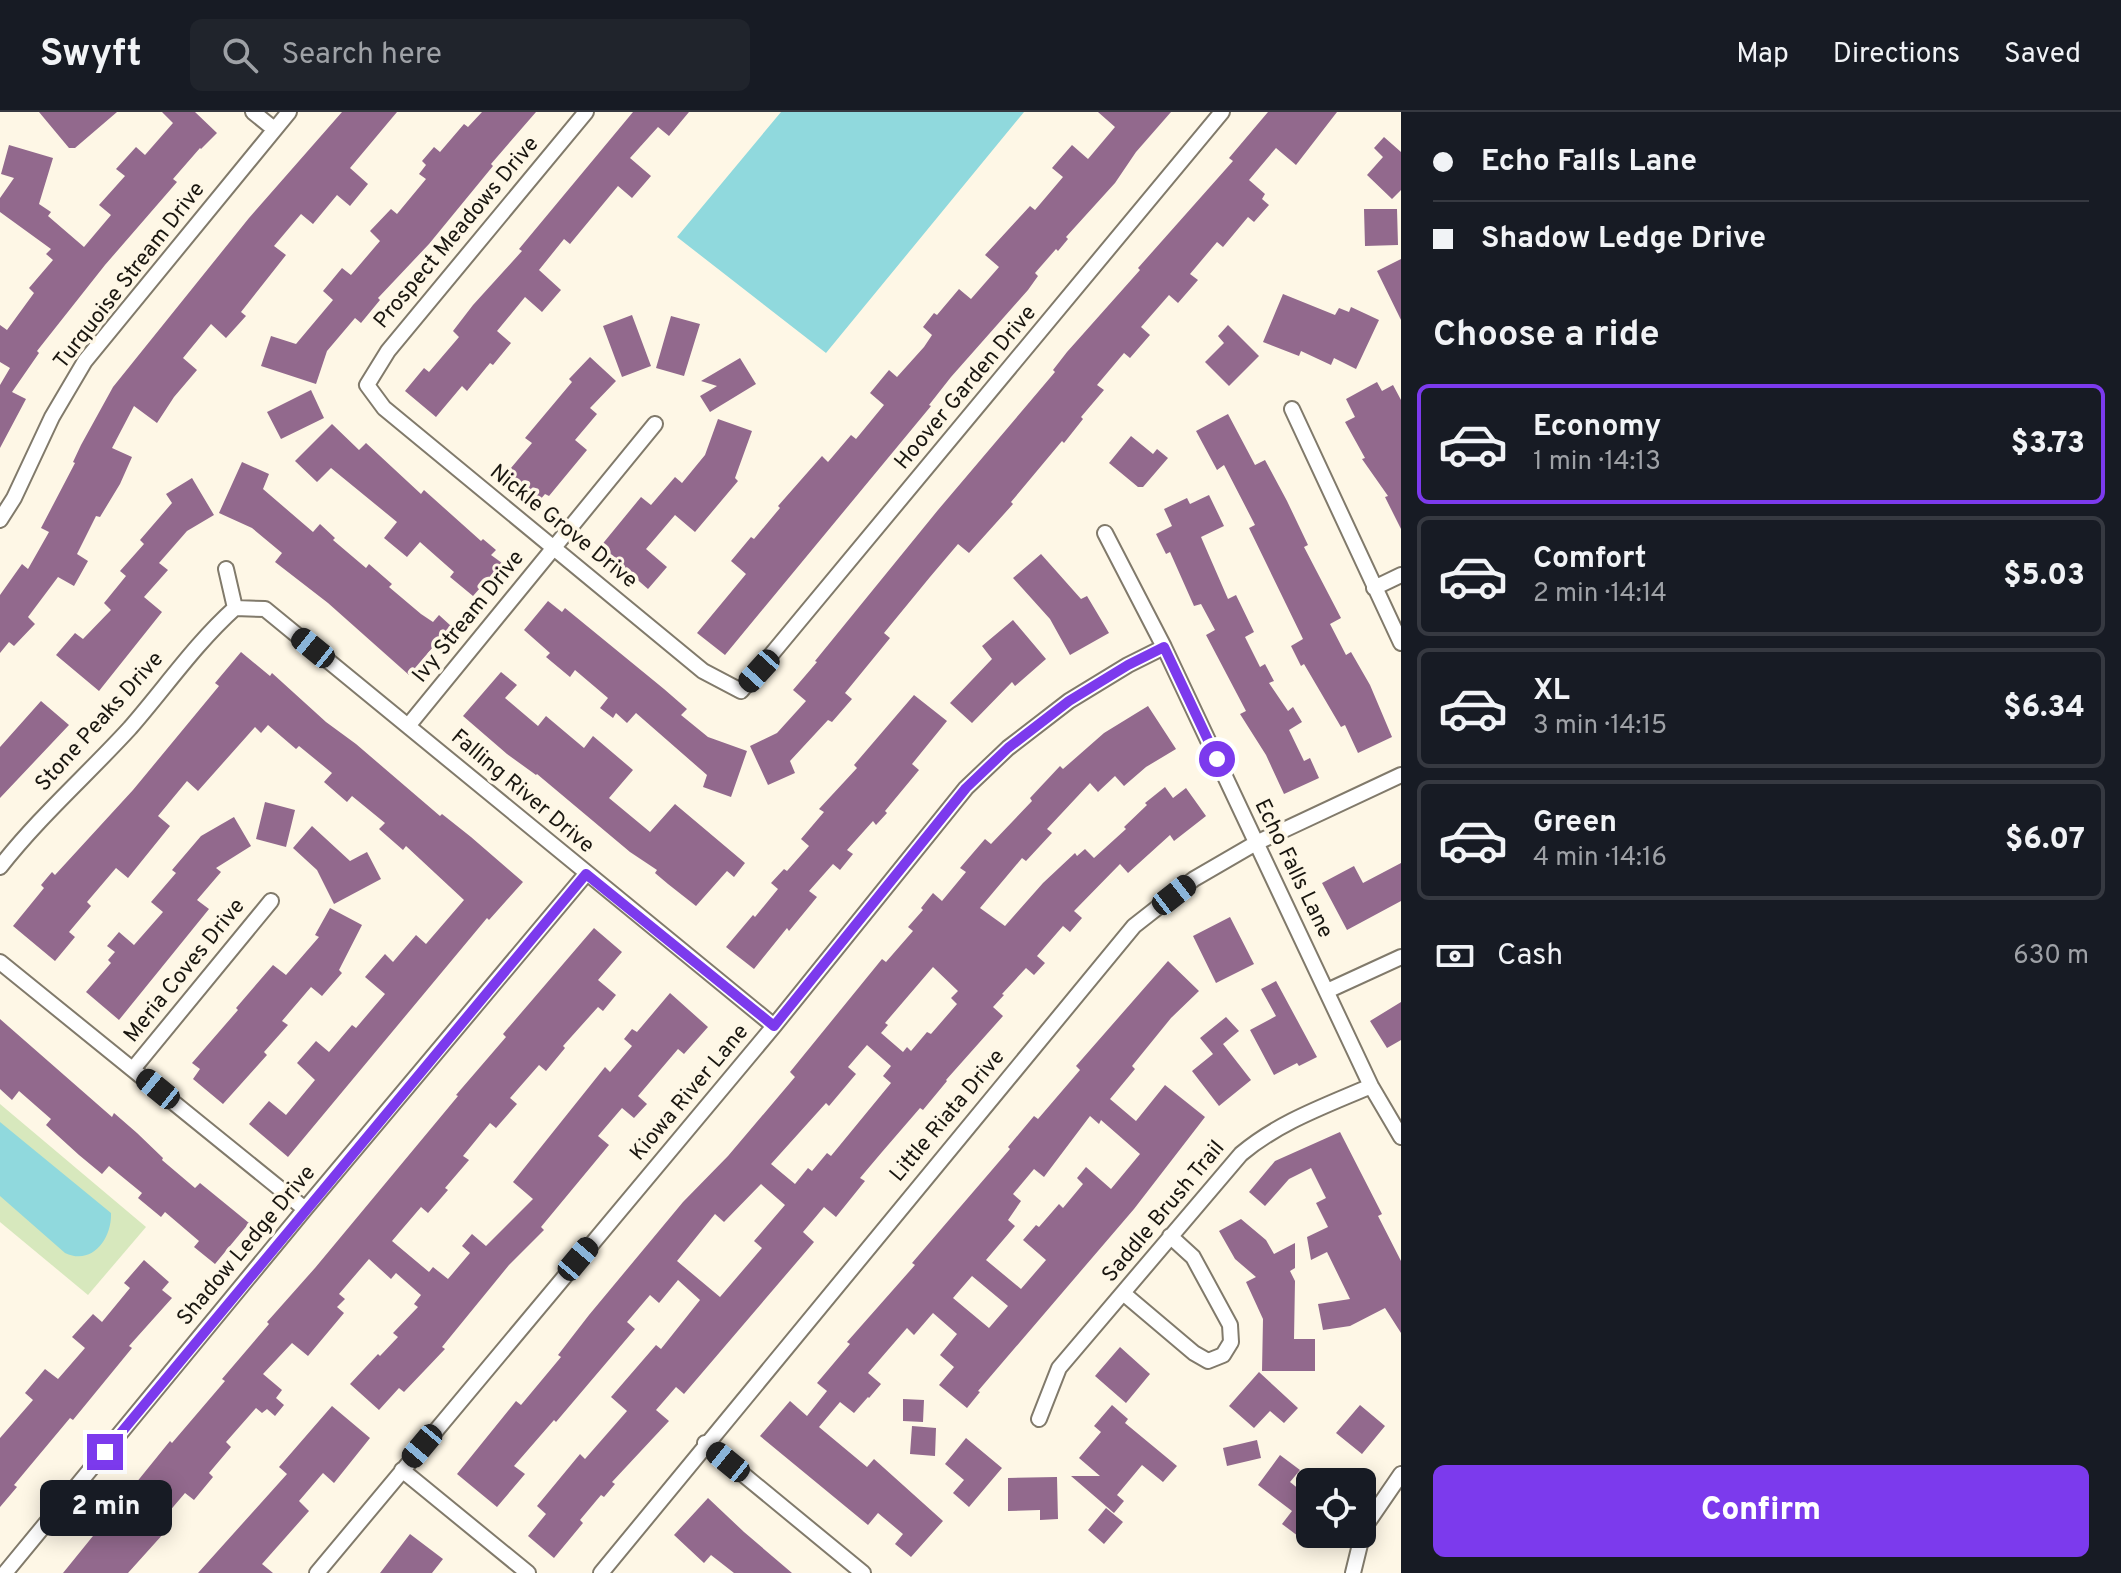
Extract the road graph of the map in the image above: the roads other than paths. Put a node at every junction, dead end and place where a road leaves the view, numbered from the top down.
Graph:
1 (253, 112) edge
2 (289, 112) edge
3 (586, 112) edge
4 (1222, 112) edge
5 (274, 129) junction
6 (367, 385) joint
7 (1292, 409) dead end
8 (655, 424) dead end
9 (7, 494) edge
10 (0, 520) edge
11 (1105, 533) dead end
12 (554, 548) junction
13 (226, 569) dead end
14 (1401, 575) edge
15 (1374, 588) junction
16 (235, 608) junction
17 (1401, 643) edge
18 (1164, 647) junction
19 (741, 691) joint
20 (408, 726) junction
21 (1401, 775) edge
22 (1256, 843) junction
23 (0, 867) edge
24 (586, 874) junction
25 (271, 901) dead end
26 (1401, 957) edge
27 (0, 962) edge
28 (1327, 991) junction
29 (774, 1026) junction
30 (133, 1069) junction
31 (1371, 1086) junction
32 (1401, 1137) edge
33 (305, 1209) junction
34 (1170, 1236) junction
35 (1123, 1293) junction
36 (1039, 1419) dead end
37 (705, 1443) junction
38 (402, 1470) junction
39 (1401, 1474) edge
40 (5, 1573) edge
41 (317, 1573) edge
42 (528, 1573) edge
43 (601, 1573) edge
44 (863, 1573) edge
45 (1353, 1573) edge

1 - 5 street
2 - 5 street, Turquoise Stream Drive
3 - 6 street, Prospect Meadows Drive
4 - 19 street, Hoover Garden Drive
5 - 9 street, Turquoise Stream Drive
6 - 12 street, Nickle Grove Drive
7 - 15 street
8 - 12 street, Ivy Stream Drive
9 - 10 street, Turquoise Stream Drive
11 - 18 street, Echo Falls Lane
12 - 19 street, Nickle Grove Drive
12 - 20 street, Ivy Stream Drive
13 - 16 street
14 - 15 street
15 - 17 street
16 - 20 street, Falling River Drive
16 - 23 street, Stone Peaks Drive
18 - 22 street, Echo Falls Lane
18 - 29 street, Kiowa River Lane
20 - 24 street, Falling River Drive
21 - 22 street, Little Riata Drive
22 - 28 street, Echo Falls Lane
22 - 37 street, Little Riata Drive
24 - 29 street, Falling River Drive
24 - 33 street, Shadow Ledge Drive
25 - 30 street, Meria Coves Drive
26 - 28 street
27 - 30 street
28 - 31 street, Echo Falls Lane
29 - 38 street, Kiowa River Lane
30 - 33 street
31 - 32 street, Echo Falls Lane
31 - 34 street, Saddle Brush Trail
33 - 40 street, Shadow Ledge Drive
34 - 35 street, Saddle Brush Trail
34 - 35 street
35 - 36 street, Saddle Brush Trail
37 - 43 street, Little Riata Drive
37 - 44 street
38 - 41 street, Kiowa River Lane
38 - 42 street
39 - 45 street

